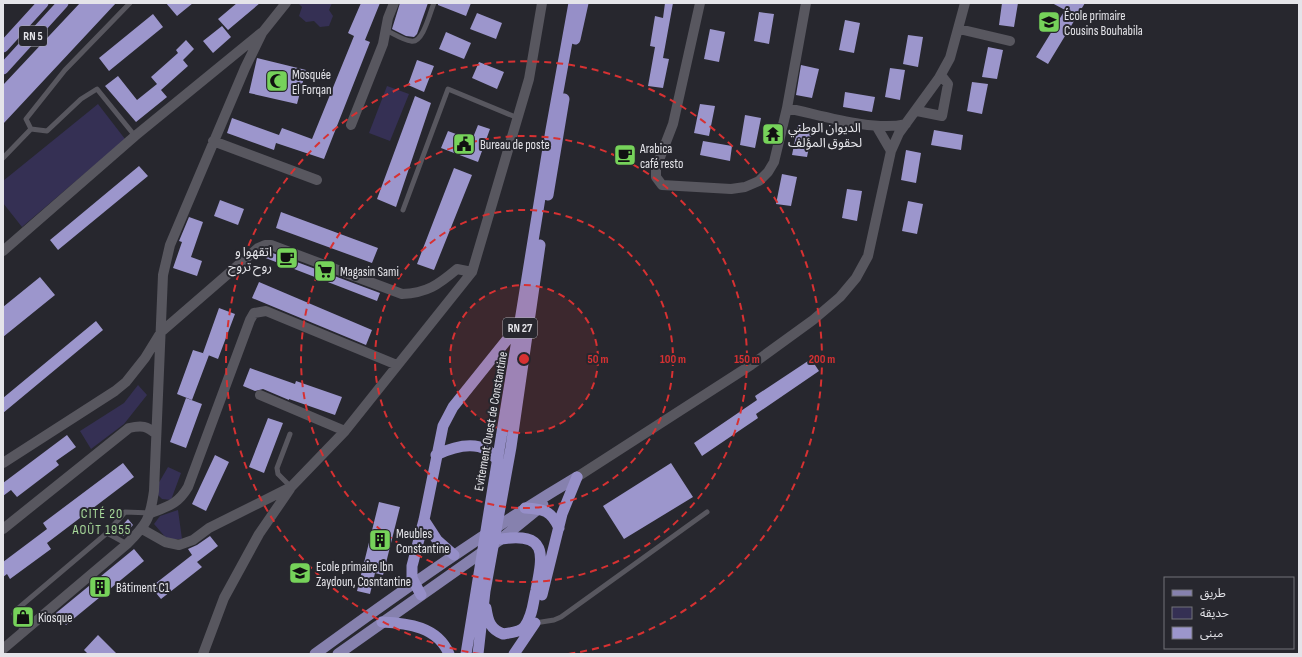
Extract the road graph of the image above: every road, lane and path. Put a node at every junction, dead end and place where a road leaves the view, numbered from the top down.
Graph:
1 (44, 3) edge
2 (63, 3) edge
3 (130, 3) edge
4 (286, 3) edge
5 (394, 3) edge
6 (434, 3) edge
7 (542, 3) edge
8 (574, 3) edge
9 (583, 3) edge
10 (700, 3) edge
11 (806, 3) edge
12 (965, 3) edge
13 (959, 29) junction
14 (385, 30) junction
15 (262, 33) junction
16 (1010, 41) dead end
17 (3, 47) edge
18 (3, 69) edge
19 (941, 75) junction
20 (787, 108) junction
21 (917, 111) junction
22 (518, 118) junction
23 (906, 124) junction
24 (351, 125) dead end
25 (877, 127) junction
26 (32, 129) junction
27 (135, 136) junction
28 (213, 141) junction
29 (891, 151) junction
30 (3, 158) edge
31 (317, 180) dead end
32 (403, 210) dead end
33 (3, 251) edge
34 (472, 272) junction
35 (521, 322) junction
36 (161, 332) junction
37 (397, 365) junction
38 (260, 396) dead end
39 (345, 430) junction
40 (156, 434) junction
41 (290, 434) dead end
42 (436, 455) junction
43 (498, 461) junction
44 (3, 463) edge
45 (577, 476) junction
46 (291, 487) junction
47 (524, 508) junction
48 (539, 509) junction
49 (707, 512) dead end
50 (151, 513) junction
51 (424, 520) junction
52 (559, 528) junction
53 (3, 529) edge
54 (142, 529) junction
55 (107, 533) junction
56 (501, 539) junction
57 (127, 544) junction
58 (457, 553) junction
59 (414, 582) junction
60 (485, 591) junction
61 (421, 594) junction
62 (382, 622) junction
63 (535, 623) junction
64 (23, 631) junction
65 (3, 649) edge
66 (203, 654) edge
67 (315, 654) edge
68 (338, 654) edge
69 (449, 654) edge
70 (466, 654) edge
71 (478, 654) edge
72 (514, 654) edge

1 - 17 highway, RN 5
2 - 18 highway, RN 5
3 - 26 lane
4 - 15 street
5 - 14 street
6 - 14 lane
7 - 22 street
8 - 35 highway, Evitement Ouest de Constantine / RN 27
9 - 60 highway, Evitement Ouest de Constantine / RN 27
10 - 20 street
11 - 20 street
12 - 13 street
13 - 16 street
13 - 19 street
14 - 24 street
15 - 27 street
15 - 28 street
19 - 21 street
19 - 21 street
20 - 25 street
21 - 23 street
22 - 32 lane
22 - 34 street
23 - 25 street
23 - 29 street
25 - 29 street
26 - 27 lane
26 - 30 lane
27 - 33 street
28 - 31 street
28 - 36 street
29 - 45 street
34 - 36 street
34 - 37 street
35 - 42 highway
35 - 43 highway, Evitement Ouest de Constantine / RN 27
36 - 40 street
36 - 44 street
37 - 39 street
37 - 50 street
38 - 39 street
39 - 46 street
40 - 50 street
40 - 53 street
41 - 46 lane
42 - 43 highway
42 - 51 highway
43 - 70 highway, Evitement Ouest de Constantine / RN 27
45 - 47 main road
45 - 48 main road
45 - 52 highway
46 - 54 street
46 - 66 street
47 - 48 highway
47 - 58 main road
48 - 52 highway
48 - 56 main road
49 - 63 lane
50 - 54 street
50 - 55 lane
51 - 58 highway
51 - 59 highway
52 - 63 highway
54 - 57 street
55 - 57 lane
55 - 64 lane
56 - 60 highway
56 - 61 main road
57 - 64 street
58 - 59 main road
59 - 61 highway
59 - 67 main road
60 - 71 highway, Evitement Ouest de Constantine / RN 27
61 - 62 main road
62 - 68 main road
62 - 69 highway
63 - 72 highway
64 - 65 street

